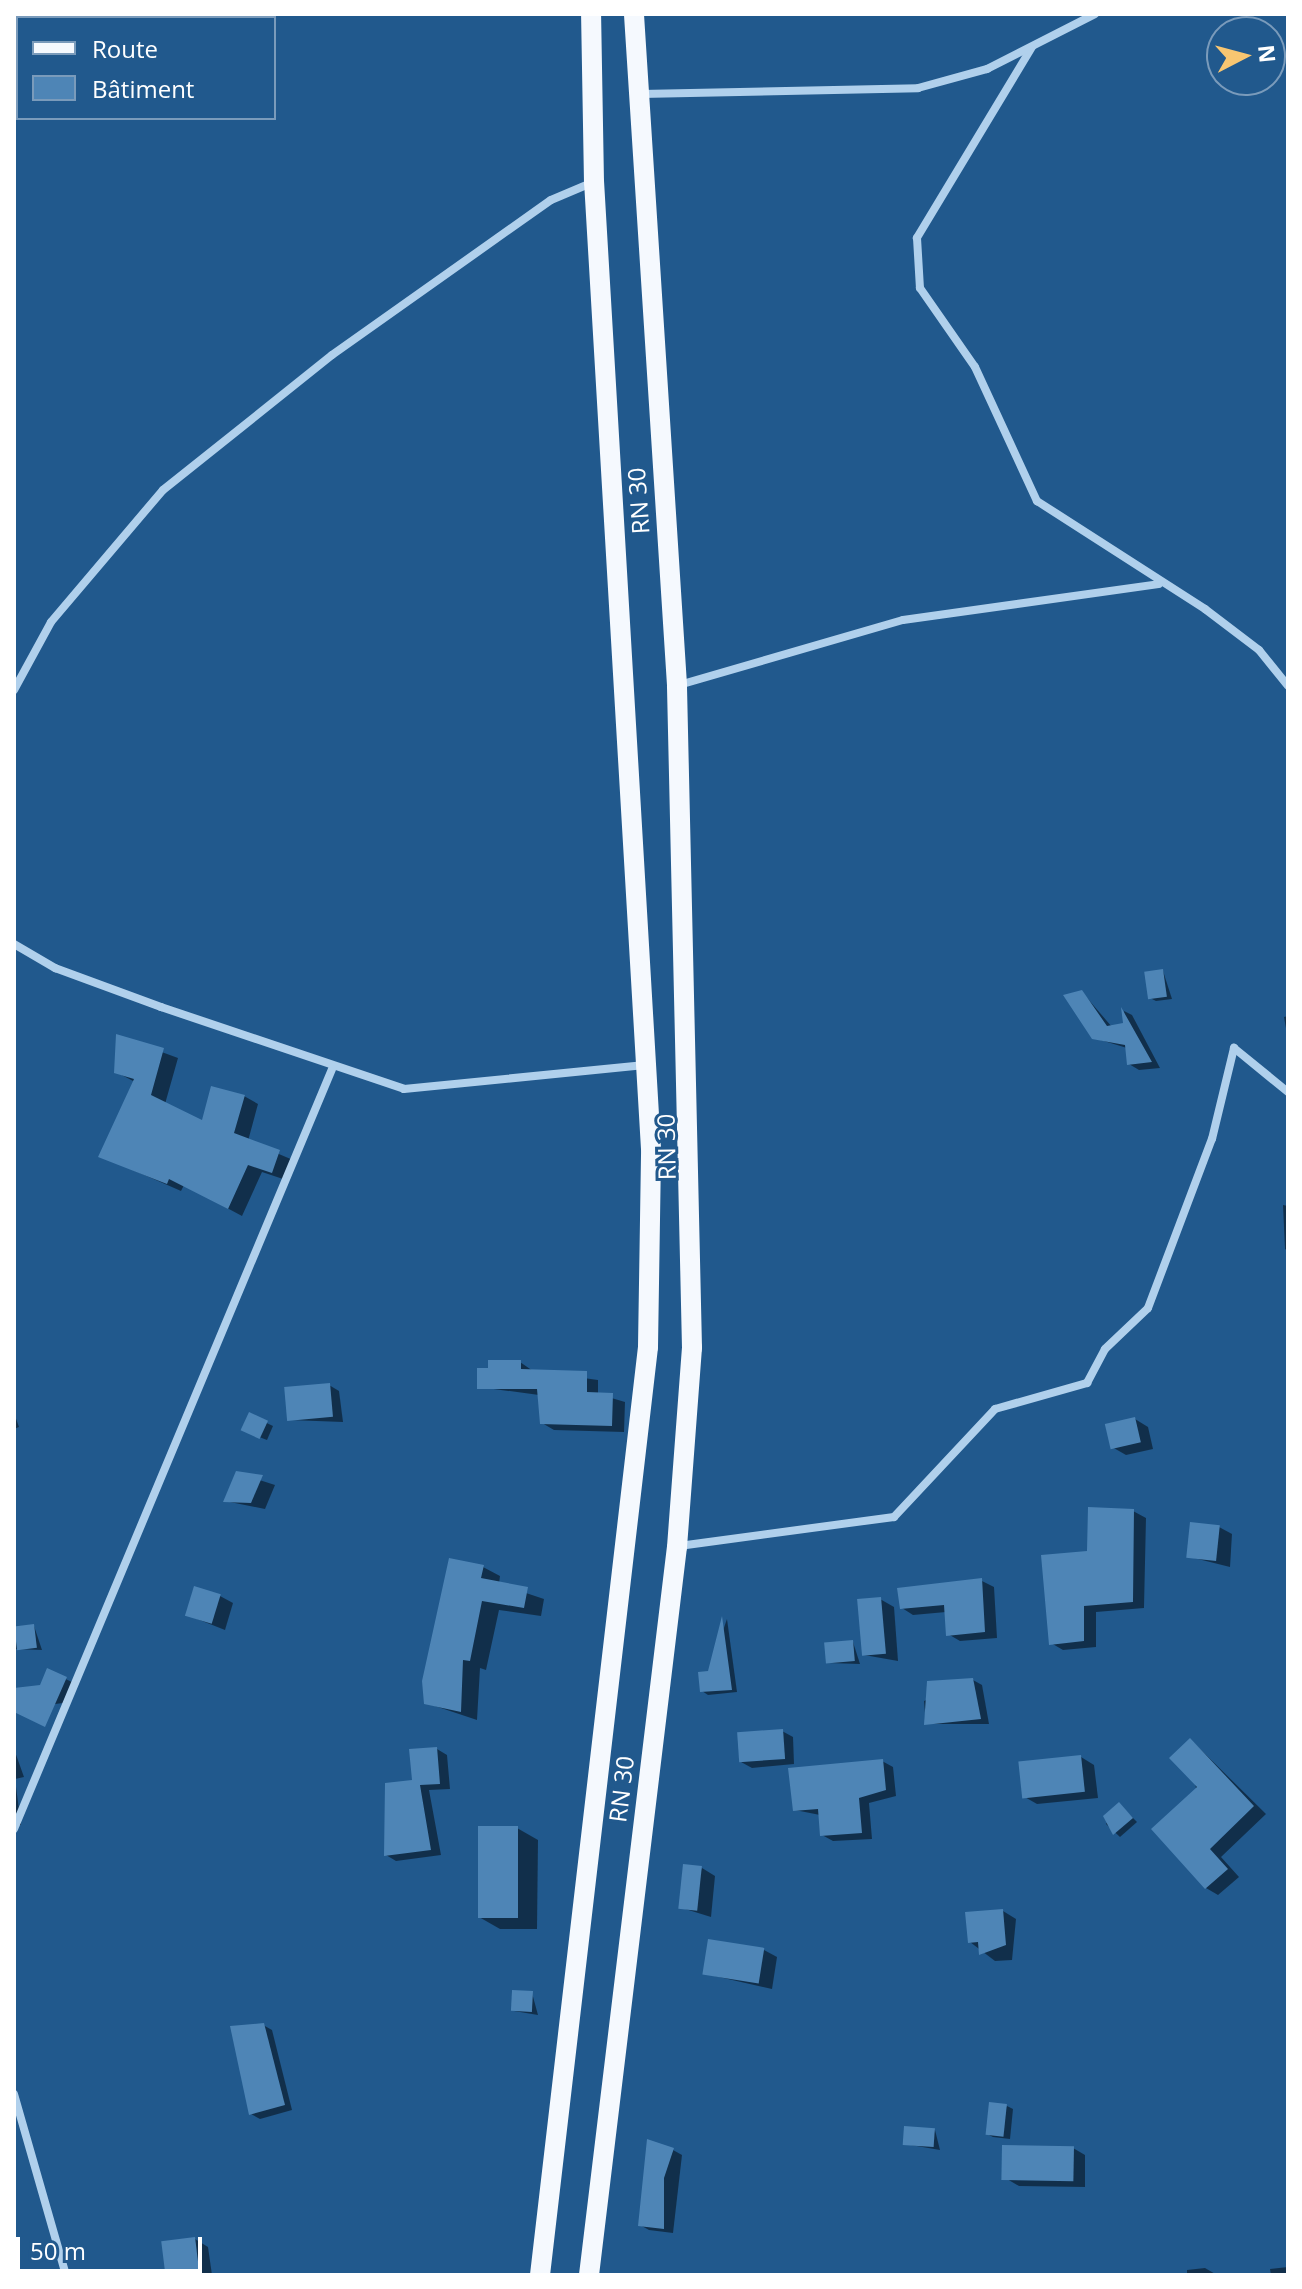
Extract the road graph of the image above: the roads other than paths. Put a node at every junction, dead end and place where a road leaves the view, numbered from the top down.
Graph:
1 (591, 14) edge
2 (634, 14) edge
3 (1095, 14) edge
4 (1032, 47) junction
5 (636, 94) junction
6 (594, 182) junction
7 (1158, 584) junction
8 (677, 685) junction
9 (1288, 686) edge
10 (14, 690) edge
11 (14, 944) edge
12 (647, 1065) junction
13 (332, 1069) junction
14 (1288, 1092) edge
15 (677, 1547) junction
16 (14, 1829) edge
17 (14, 2094) edge
18 (66, 2275) edge
19 (540, 2275) edge
20 (589, 2275) edge

1 - 6 main road, RN 30
2 - 5 main road, RN 30 / RN 30
3 - 4 street
4 - 5 street
4 - 7 street
5 - 8 main road, RN 30 / RN 30
6 - 10 street
6 - 12 main road, RN 30
7 - 8 street
7 - 9 street
8 - 15 main road, RN 30 / RN 30
11 - 13 street
12 - 13 street
12 - 19 main road, RN 30
13 - 16 street
14 - 15 street
15 - 20 main road, RN 30 / RN 30
17 - 18 street

